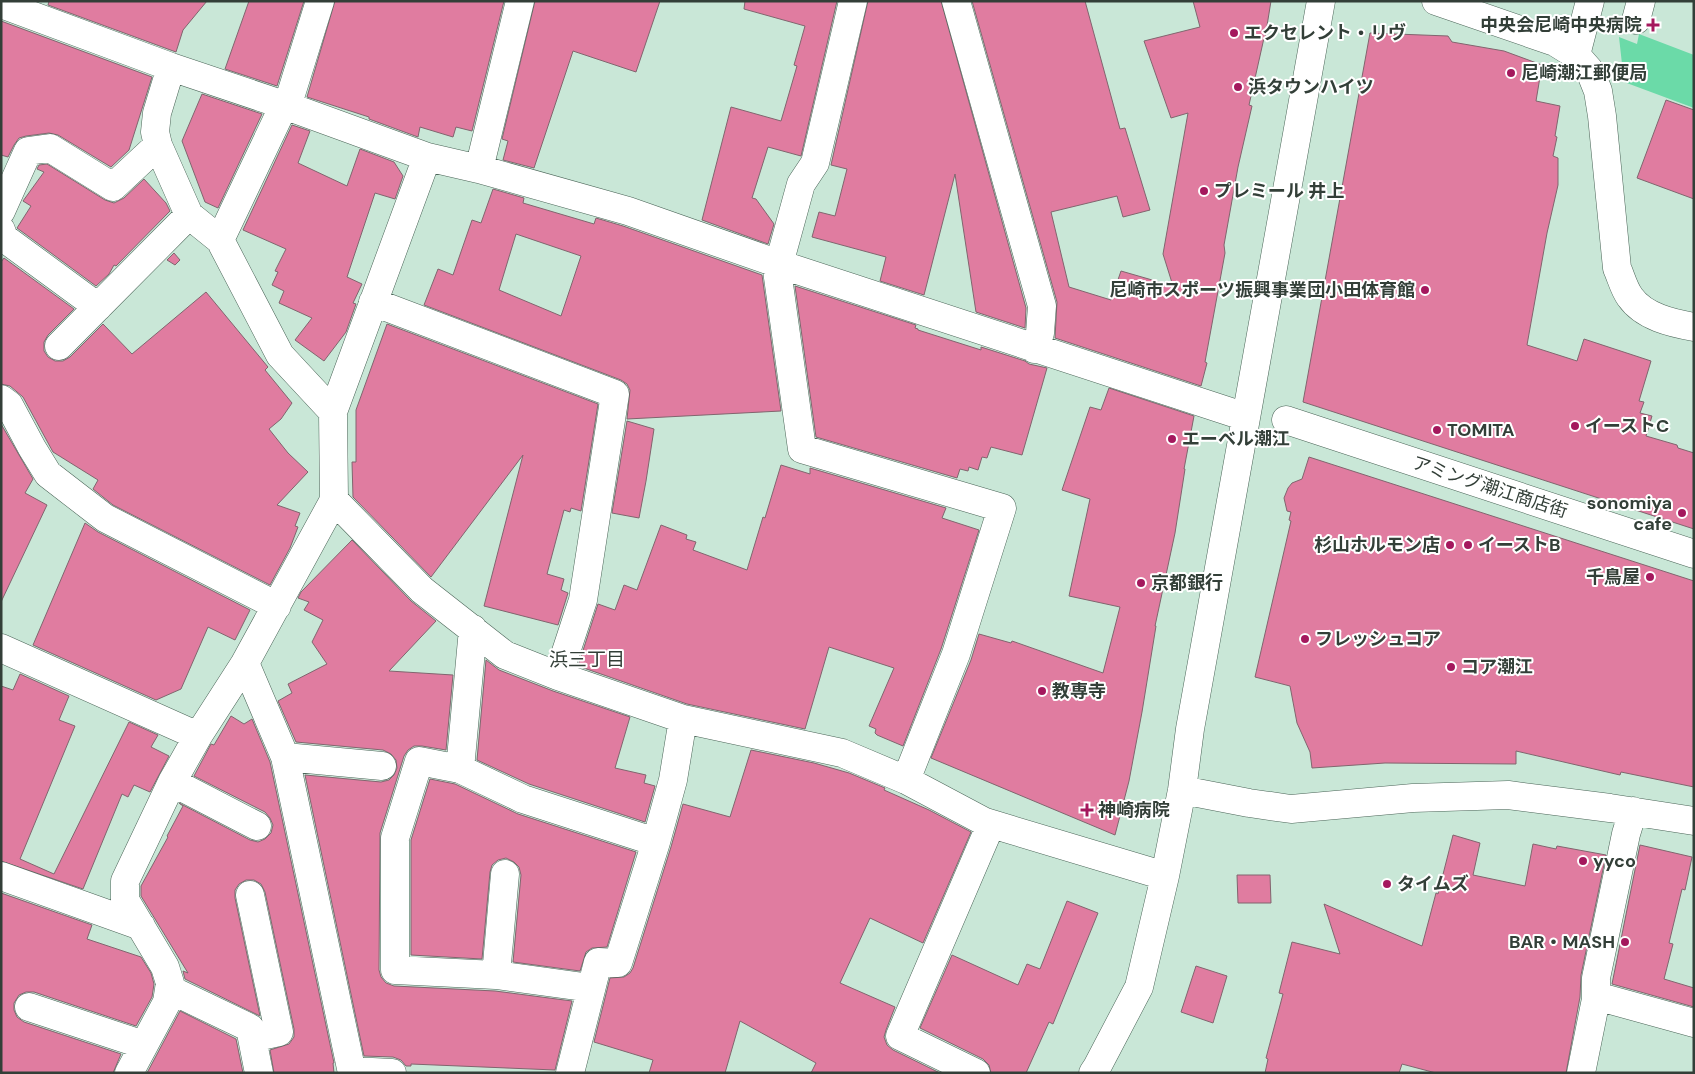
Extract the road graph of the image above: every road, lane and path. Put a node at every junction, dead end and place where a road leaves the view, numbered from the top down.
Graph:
1 (320, 1) edge
2 (520, 1) edge
3 (853, 1) edge
4 (956, 1) edge
5 (1321, 1) edge
6 (1436, 1) edge
7 (1590, 1) edge
8 (1, 4) edge
9 (1576, 55) junction
10 (171, 67) junction
11 (285, 106) junction
12 (158, 145) junction
13 (427, 157) junction
14 (479, 169) junction
15 (1, 211) edge
16 (189, 214) junction
17 (1, 230) edge
18 (220, 240) junction
19 (777, 263) junction
20 (373, 302) junction
21 (98, 307) junction
22 (1694, 327) edge
23 (59, 346) dead end
24 (1034, 348) junction
25 (1, 400) edge
26 (333, 412) junction
27 (1246, 417) junction
28 (1286, 420) dead end
29 (334, 500) junction
30 (1694, 554) edge
31 (277, 606) junction
32 (473, 629) junction
33 (1, 648) edge
34 (245, 664) junction
35 (558, 676) junction
36 (683, 720) junction
37 (198, 736) junction
38 (285, 758) junction
39 (382, 766) dead end
40 (460, 769) junction
41 (906, 780) junction
42 (172, 782) junction
43 (1182, 790) junction
44 (1633, 812) junction
45 (1694, 821) edge
46 (991, 824) junction
47 (256, 826) dead end
48 (656, 842) junction
49 (505, 874) dead end
50 (1, 876) edge
51 (1165, 876) junction
52 (250, 895) dead end
53 (141, 926) junction
54 (496, 975) junction
55 (591, 988) junction
56 (169, 989) junction
57 (1596, 996) junction
58 (29, 1007) dead end
59 (1694, 1023) edge
60 (252, 1038) junction
61 (144, 1045) junction
62 (1103, 1071) edge
63 (352, 1072) edge
64 (130, 1073) edge
65 (259, 1073) edge
66 (392, 1073) edge
67 (570, 1073) edge
68 (976, 1073) edge
69 (1581, 1073) edge

1 - 11 street
2 - 14 street
3 - 19 street
4 - 24 street
5 - 27 street
6 - 9 street
7 - 9 street
8 - 10 street
9 - 22 street
10 - 11 street
10 - 12 street
11 - 13 street
11 - 18 street
12 - 15 street
12 - 16 street
13 - 14 street
13 - 20 street
14 - 19 street
16 - 18 street
16 - 21 street
17 - 21 street
18 - 26 street
19 - 24 street
19 - 41 street
20 - 26 street
20 - 35 street
21 - 23 street
24 - 27 street
25 - 31 street
26 - 29 street
27 - 43 street
28 - 30 street, アミング潮江商店街
29 - 31 street
29 - 32 street
31 - 34 street
32 - 35 street
32 - 40 street
33 - 37 street
34 - 37 street
34 - 38 street
35 - 36 street
36 - 41 street
36 - 48 street
37 - 42 street
38 - 39 street
38 - 63 street
40 - 48 street
40 - 54 street
41 - 46 street
42 - 47 street
42 - 53 street
43 - 44 street
43 - 51 street
44 - 45 street
44 - 57 street
46 - 51 street
46 - 68 street
48 - 55 street
49 - 54 street
50 - 53 street
51 - 62 street
52 - 60 street
53 - 56 street
54 - 55 street
55 - 67 street
56 - 60 street
56 - 61 street
57 - 59 street
57 - 69 street
58 - 61 street
60 - 65 street
61 - 64 street
63 - 66 street

